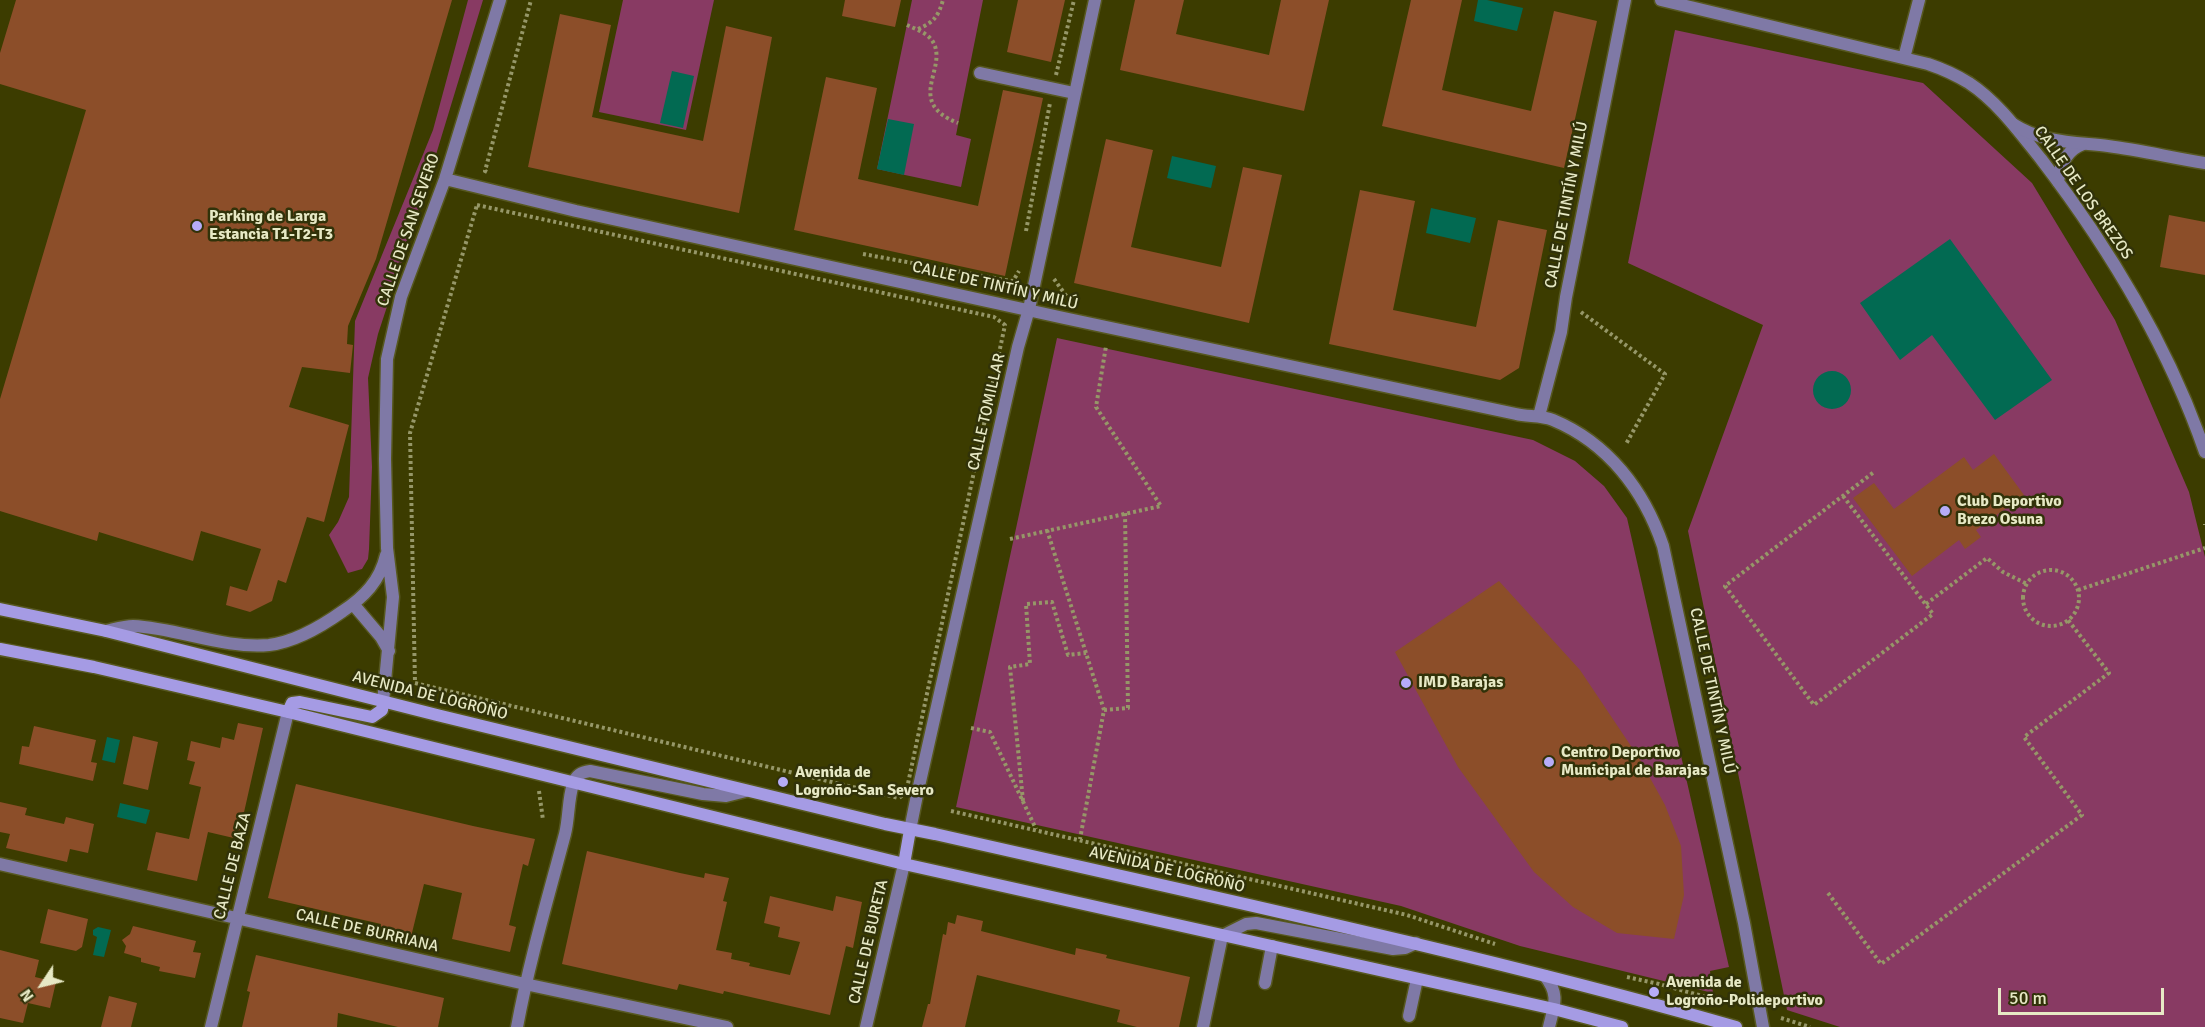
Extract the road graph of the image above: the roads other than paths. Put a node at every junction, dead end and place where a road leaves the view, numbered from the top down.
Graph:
1 (500, 0) edge
2 (1095, 0) edge
3 (1625, 0) edge
4 (1661, 0) edge
5 (1919, 0) edge
6 (1904, 58) junction
7 (980, 72) dead end
8 (1074, 93) junction
9 (2013, 124) junction
10 (2083, 144) junction
11 (2205, 163) edge
12 (445, 179) junction
13 (2058, 182) junction
14 (1029, 309) junction
15 (1539, 416) junction
16 (2205, 452) edge
17 (387, 548) junction
18 (353, 604) junction
19 (0, 609) edge
20 (106, 631) junction
21 (0, 649) edge
22 (389, 651) junction
23 (383, 702) junction
24 (288, 712) junction
25 (573, 784) junction
26 (746, 790) junction
27 (910, 830) junction
28 (0, 864) edge
29 (904, 864) junction
30 (237, 918) junction
31 (1222, 936) junction
32 (1416, 943) junction
33 (1272, 946) junction
34 (1545, 976) junction
35 (1417, 979) junction
36 (1265, 983) dead end
37 (525, 984) junction
38 (1554, 1009) junction
39 (1409, 1016) dead end
40 (211, 1027) edge
41 (517, 1027) edge
42 (727, 1027) edge
43 (866, 1027) edge
44 (1203, 1027) edge
45 (1549, 1027) edge
46 (1622, 1027) edge
47 (1736, 1027) edge
48 (1763, 1027) edge

1 - 12 street, CALLE DE SAN SEVERO
2 - 8 street, CALLE TOMILLAR
3 - 15 street, CALLE DE TINTÍN Y MILÚ
4 - 6 street, CALLE DE LOS BREZOS
5 - 6 street
6 - 9 street, CALLE DE LOS BREZOS
7 - 8 street
8 - 14 street, CALLE TOMILLAR
9 - 10 street
9 - 13 street, CALLE DE LOS BREZOS
10 - 11 street
10 - 13 street
12 - 14 street, CALLE DE TINTÍN Y MILÚ
12 - 17 street, CALLE DE SAN SEVERO
13 - 16 street, CALLE DE LOS BREZOS
14 - 15 street, CALLE DE TINTÍN Y MILÚ
14 - 27 street, CALLE TOMILLAR
15 - 48 street, CALLE DE TINTÍN Y MILÚ
17 - 18 street, CALLE DE SAN SEVERO
17 - 22 street, CALLE DE SAN SEVERO
18 - 20 street, AVENIDA DE LOGROÑO
18 - 22 street, AVENIDA DE LOGROÑO
19 - 20 main road, AVENIDA DE LOGROÑO
20 - 23 main road, AVENIDA DE LOGROÑO
21 - 24 main road
22 - 23 street, CALLE DE SAN SEVERO
23 - 24 main road
23 - 26 main road, AVENIDA DE LOGROÑO
24 - 25 main road
24 - 30 street, CALLE DE BAZA
25 - 26 street, AVENIDA DE LOGROÑO
25 - 29 main road
25 - 37 street
26 - 27 main road, AVENIDA DE LOGROÑO
27 - 29 main road
27 - 32 main road, AVENIDA DE LOGROÑO
28 - 30 street, CALLE DE BURRIANA
29 - 31 main road
29 - 43 street, CALLE DE BURETA
30 - 37 street, CALLE DE BURRIANA
30 - 40 street, CALLE DE BAZA
31 - 32 street, AVENIDA DE LOGROÑO
31 - 33 main road
31 - 44 street
32 - 34 main road, AVENIDA DE LOGROÑO
33 - 35 main road
33 - 36 street
34 - 38 street
34 - 47 main road, AVENIDA DE LOGROÑO
35 - 38 main road
35 - 39 street
37 - 41 street
37 - 42 street, CALLE DE BURRIANA
38 - 45 street
38 - 46 main road

